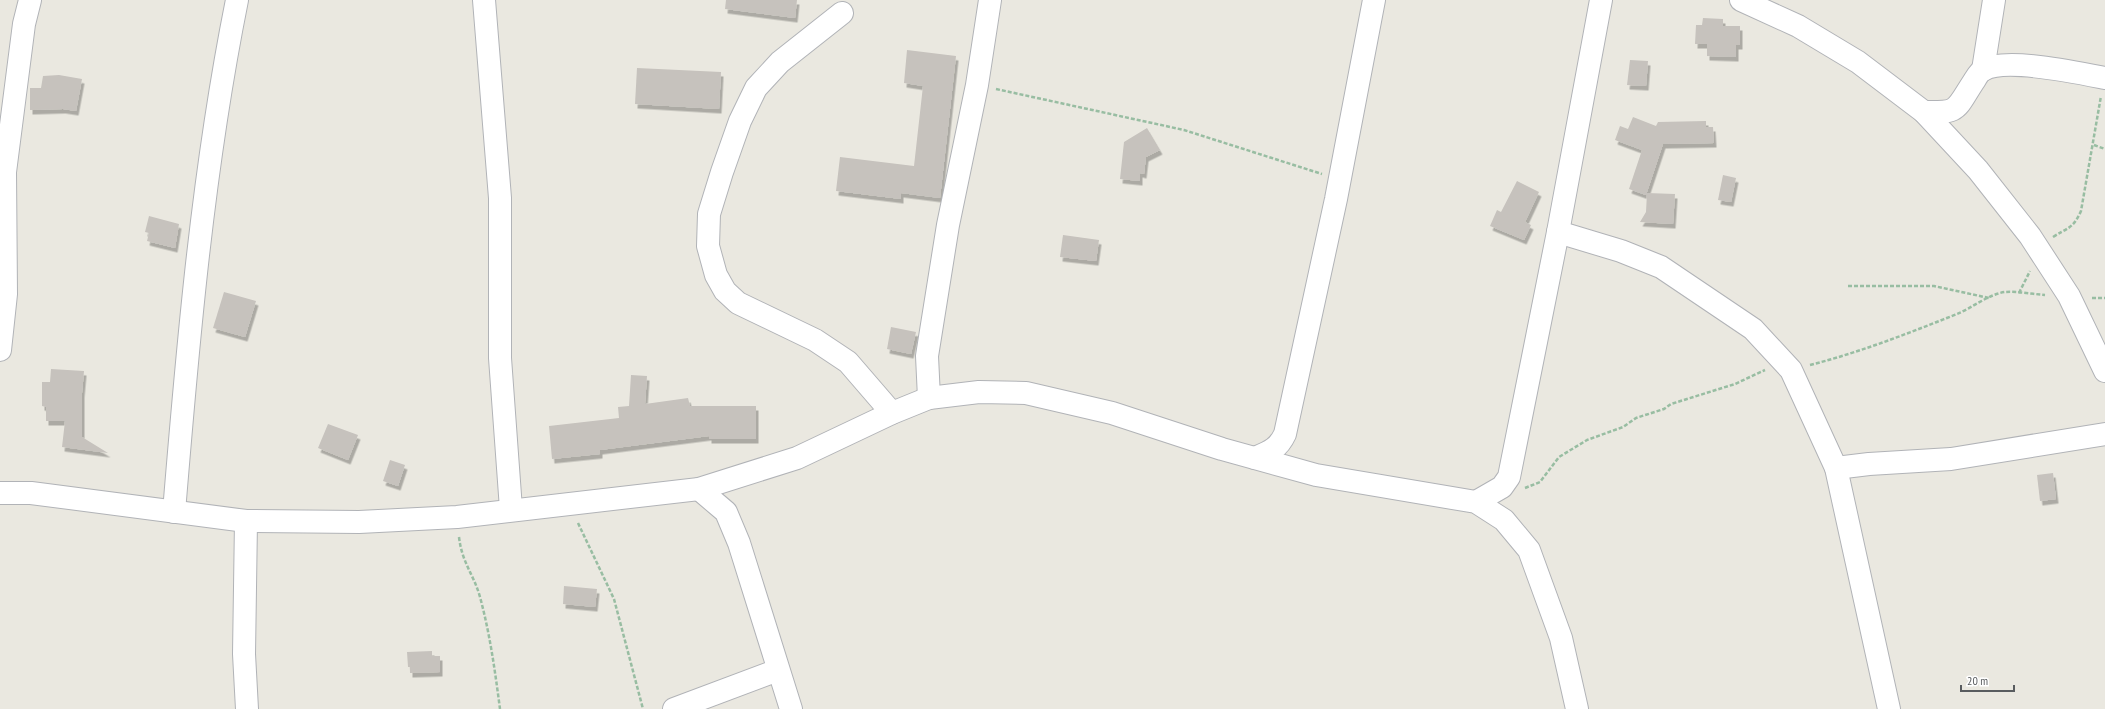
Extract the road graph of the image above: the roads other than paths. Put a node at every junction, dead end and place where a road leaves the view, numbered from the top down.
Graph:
1 (30, 0) edge
2 (237, 0) edge
3 (484, 0) edge
4 (990, 0) edge
5 (1374, 0) edge
6 (1601, 0) edge
7 (1741, 0) edge
8 (1994, 0) edge
9 (842, 13) dead end
10 (1983, 70) junction
11 (2104, 78) edge
12 (1924, 112) junction
13 (1558, 232) junction
14 (0, 350) edge
15 (2105, 371) edge
16 (929, 398) junction
17 (892, 412) junction
18 (2105, 434) edge
19 (1255, 458) junction
20 (1836, 468) junction
21 (738, 478) junction
22 (699, 489) junction
23 (0, 493) edge
24 (1476, 502) junction
25 (511, 509) junction
26 (174, 512) junction
27 (726, 512) junction
28 (246, 521) junction
29 (778, 670) junction
30 (247, 709) edge
31 (674, 709) edge
32 (791, 709) edge
33 (1577, 709) edge
34 (1889, 709) edge

1 - 14 street
2 - 26 street
3 - 25 street
4 - 16 street
5 - 19 street
6 - 13 street
7 - 12 street
8 - 10 street
9 - 17 street
10 - 11 street
10 - 12 street
12 - 15 street
13 - 20 street
13 - 24 street
16 - 17 street
16 - 19 street
17 - 21 street
18 - 20 street
19 - 24 street
20 - 34 street
21 - 22 street
21 - 27 street
22 - 25 street
22 - 27 street
23 - 26 street
24 - 33 street
25 - 28 street
26 - 28 street
27 - 29 street
28 - 30 street
29 - 31 street
29 - 32 street

